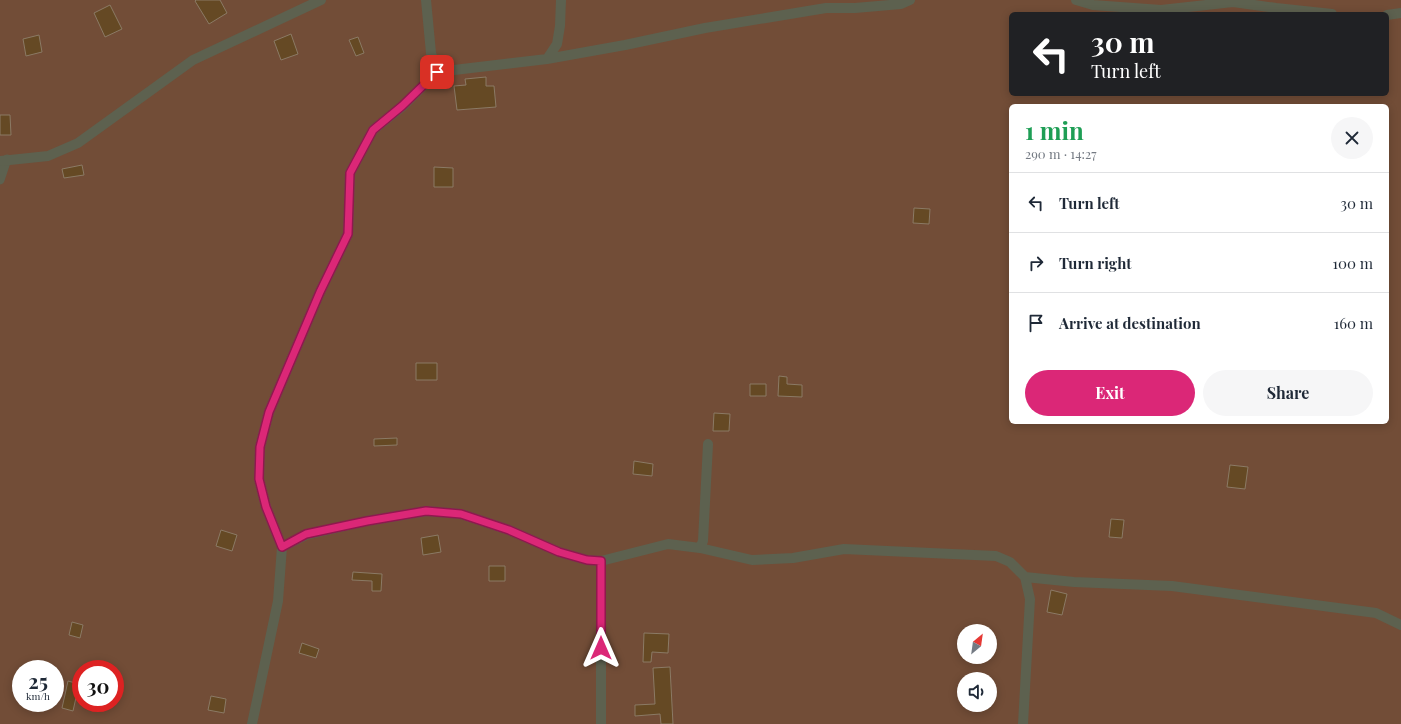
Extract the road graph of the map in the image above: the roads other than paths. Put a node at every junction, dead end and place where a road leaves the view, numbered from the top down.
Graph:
1 (321, 0) edge
2 (426, 0) edge
3 (561, 0) edge
4 (910, 0) edge
5 (1076, 0) edge
6 (1313, 12) edge
7 (1389, 14) edge
8 (1401, 14) edge
9 (547, 59) junction
10 (437, 72) junction
11 (4, 160) edge
12 (0, 180) edge
13 (708, 444) dead end
14 (282, 547) junction
15 (700, 548) junction
16 (601, 561) junction
17 (1025, 577) junction
18 (1401, 625) edge
19 (252, 724) edge
20 (601, 724) edge
21 (1023, 724) edge

1 - 11 street
2 - 10 street
3 - 9 street
4 - 9 street
5 - 6 street
7 - 8 street
9 - 10 street
10 - 14 street
11 - 12 lane
13 - 15 street
14 - 16 street
14 - 19 street
15 - 16 street
15 - 17 street
16 - 20 street
17 - 18 street
17 - 21 street

